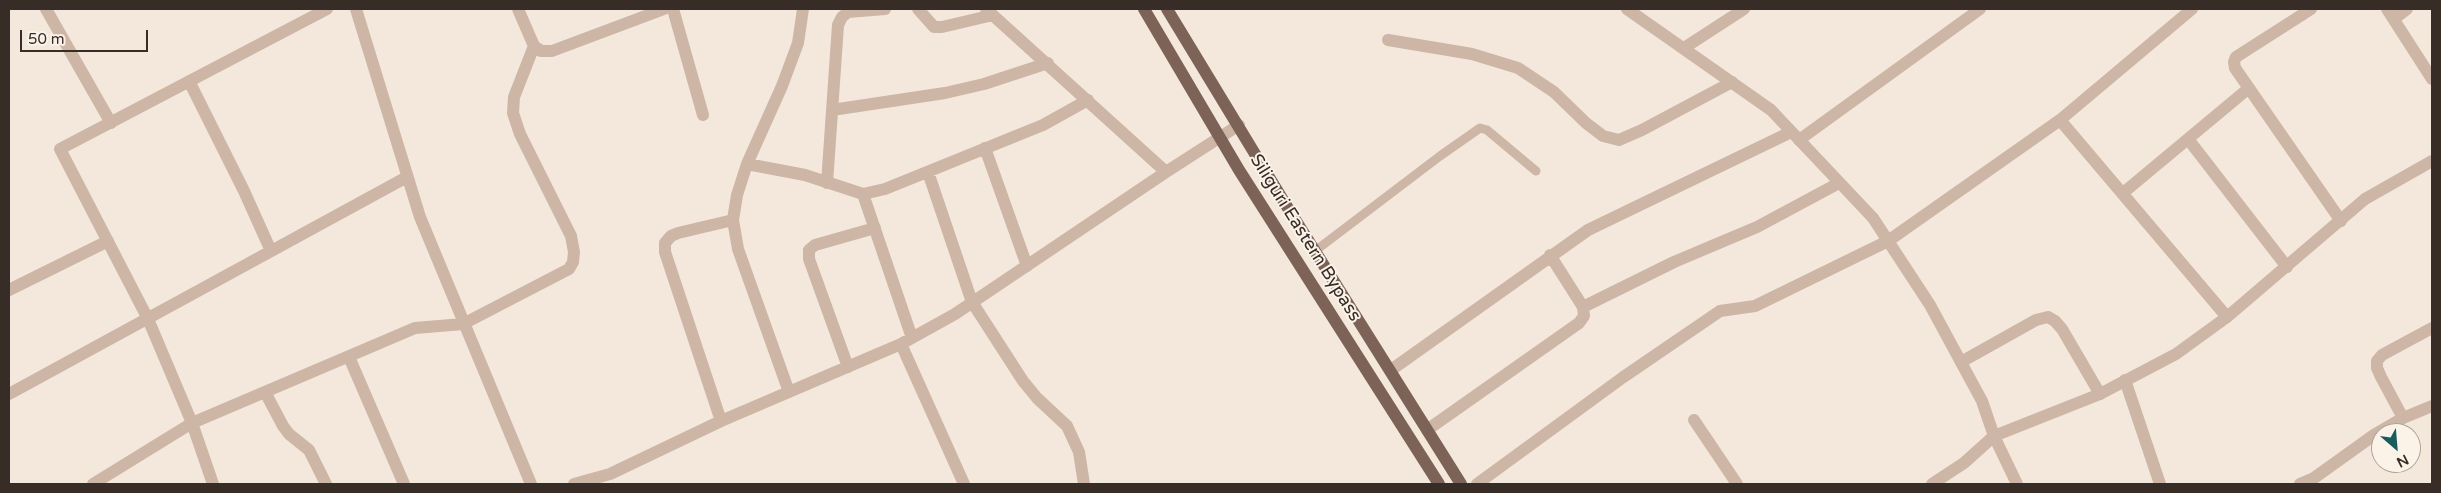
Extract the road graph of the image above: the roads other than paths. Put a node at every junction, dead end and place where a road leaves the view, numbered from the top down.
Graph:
1 (46, 9) edge
2 (326, 9) edge
3 (356, 9) edge
4 (518, 9) edge
5 (664, 9) edge
6 (673, 9) edge
7 (803, 9) edge
8 (885, 9) edge
9 (918, 9) edge
10 (1167, 9) edge
11 (1627, 9) edge
12 (1744, 9) edge
13 (1980, 9) edge
14 (2192, 9) edge
15 (2311, 9) edge
16 (2408, 9) edge
17 (1145, 10) edge
18 (990, 12) edge
19 (2391, 14) edge
20 (1388, 40) dead end
21 (534, 46) junction
22 (1684, 48) junction
23 (1048, 63) junction
24 (2432, 79) edge
25 (189, 82) junction
26 (1732, 82) junction
27 (2249, 88) junction
28 (1088, 100) junction
29 (832, 110) junction
30 (703, 116) dead end
31 (2060, 120) junction
32 (111, 123) junction
33 (1239, 125) junction
34 (1795, 136) junction
35 (1222, 137) junction
36 (2188, 139) junction
37 (985, 148) junction
38 (2432, 160) edge
39 (747, 164) junction
40 (1536, 170) dead end
41 (928, 172) junction
42 (1166, 172) junction
43 (407, 177) junction
44 (1839, 183) junction
45 (827, 184) junction
46 (2123, 193) junction
47 (863, 194) junction
48 (733, 220) junction
49 (2341, 221) junction
50 (875, 228) junction
51 (108, 241) junction
52 (1888, 241) junction
53 (271, 251) junction
54 (1315, 251) junction
55 (1550, 255) junction
56 (1027, 266) junction
57 (2287, 268) junction
58 (9, 290) edge
59 (972, 302) junction
60 (1583, 306) junction
61 (2227, 317) junction
62 (148, 319) junction
63 (463, 324) junction
64 (2432, 328) edge
65 (907, 341) junction
66 (349, 357) junction
67 (1960, 362) junction
68 (848, 367) junction
69 (1391, 370) junction
70 (2125, 380) junction
71 (265, 392) junction
72 (789, 392) junction
73 (9, 394) edge
74 (2100, 394) junction
75 (2432, 406) edge
76 (2403, 418) junction
77 (1694, 420) dead end
78 (721, 421) junction
79 (192, 423) junction
80 (1427, 430) junction
81 (1994, 436) junction
82 (93, 484) edge
83 (214, 484) edge
84 (326, 484) edge
85 (404, 484) edge
86 (531, 484) edge
87 (574, 484) edge
88 (964, 484) edge
89 (1084, 484) edge
90 (1439, 484) edge
91 (1461, 484) edge
92 (1477, 484) edge
93 (1738, 484) edge
94 (1932, 484) edge
95 (2017, 484) edge
96 (2160, 484) edge
97 (2300, 484) edge

1 - 32 street
2 - 25 street
3 - 43 street
4 - 21 street
5 - 21 street
6 - 30 street
7 - 39 street
8 - 29 street
9 - 18 street
10 - 33 main road, Siliguri Eastern Bypass
11 - 22 street
12 - 22 street
13 - 34 street
14 - 31 street
15 - 27 street
16 - 19 street
17 - 35 main road, Siliguri Eastern Bypass
18 - 23 street
19 - 24 street
20 - 26 street
21 - 63 street
22 - 26 street
23 - 28 street
23 - 29 street
25 - 32 street
25 - 53 street
26 - 34 street
27 - 36 street
27 - 49 street
28 - 37 street
28 - 42 street
29 - 45 street
31 - 46 street
31 - 52 street
32 - 51 street
33 - 35 street
33 - 54 main road, Siliguri Eastern Bypass
34 - 44 street
34 - 55 street
35 - 42 street
35 - 90 main road, Siliguri Eastern Bypass
36 - 46 street
36 - 57 street
37 - 41 street
37 - 56 street
38 - 49 street
39 - 45 street
39 - 48 street
40 - 54 lane
41 - 47 street
41 - 59 street
42 - 56 street
43 - 53 street
43 - 63 street
44 - 52 street
44 - 60 street
45 - 47 street
46 - 61 street
47 - 50 street
48 - 72 street
48 - 78 street
49 - 57 street
50 - 65 street
50 - 68 street
51 - 58 street
51 - 62 street
52 - 67 street
52 - 92 street
53 - 62 street
54 - 69 main road, Siliguri Eastern Bypass
55 - 60 street
55 - 69 street
56 - 59 street
57 - 61 street
59 - 65 street
59 - 89 street
60 - 80 street
61 - 70 street
62 - 73 street
62 - 79 street
63 - 66 street
63 - 86 street
64 - 76 street
65 - 68 street
65 - 88 street
66 - 71 street
66 - 85 street
67 - 74 street
67 - 81 street
68 - 72 street
69 - 80 main road, Siliguri Eastern Bypass
70 - 74 street
70 - 96 street
71 - 79 street
71 - 84 street
72 - 78 street
74 - 81 street
75 - 76 street
76 - 97 street
77 - 93 street
78 - 87 street
79 - 82 street
79 - 83 street
80 - 91 main road, Siliguri Eastern Bypass
81 - 94 street
81 - 95 street

